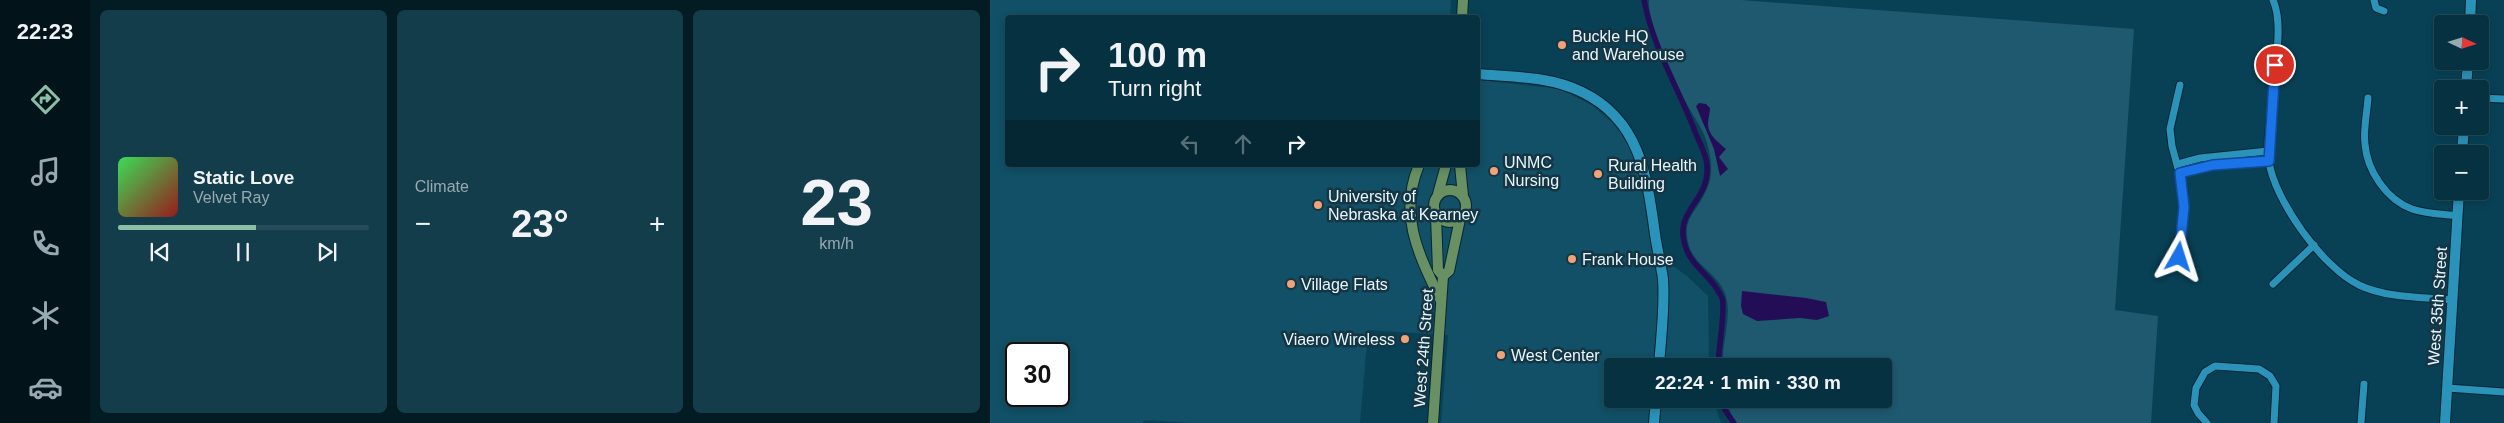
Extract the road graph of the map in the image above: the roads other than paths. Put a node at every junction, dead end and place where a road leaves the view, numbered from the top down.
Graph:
1 (1463, 0) edge
2 (2273, 0) edge
3 (2374, 0) edge
4 (2471, 0) edge
5 (2384, 11) dead end
6 (1462, 15) edge
7 (2470, 15) edge
8 (1480, 74) edge
9 (2180, 85) dead end
10 (2368, 98) dead end
11 (2489, 99) edge
12 (2504, 100) edge
13 (2268, 151) junction
14 (2269, 161) junction
15 (2178, 164) junction
16 (1419, 167) edge
17 (1445, 167) edge
18 (1460, 167) edge
19 (2180, 173) junction
20 (1438, 194) junction
21 (1463, 196) junction
22 (2459, 200) edge
23 (1436, 216) junction
24 (2458, 216) junction
25 (1460, 219) junction
26 (2314, 245) junction
27 (2179, 257) dead end
28 (1443, 276) junction
29 (2273, 284) dead end
30 (2452, 300) junction
31 (1441, 301) junction
32 (1660, 358) edge
33 (2364, 384) dead end
34 (2447, 388) junction
35 (2504, 392) edge
36 (1655, 408) edge
37 (1432, 423) edge
38 (1654, 423) edge
39 (2207, 423) edge
40 (2274, 423) edge
41 (2362, 423) edge
42 (2445, 423) edge

1 - 6 main road
2 - 13 street
3 - 5 street
4 - 7 street
8 - 32 street
9 - 15 street
10 - 24 street
11 - 12 street
13 - 14 street
13 - 15 street
14 - 19 street
14 - 26 street
15 - 19 street
16 - 31 main road
17 - 20 main road
18 - 21 main road
19 - 27 street
20 - 21 main road
20 - 23 main road
21 - 25 main road
22 - 24 street, West 35th Street
23 - 25 main road
23 - 28 main road, West 24th Street
24 - 30 street, West 35th Street
25 - 28 main road, West 24th Street
26 - 29 street
26 - 30 street
28 - 31 main road, West 24th Street
30 - 34 street, West 35th Street
31 - 37 main road, West 24th Street
33 - 41 street
34 - 35 street
34 - 42 street, West 35th Street
36 - 38 street
39 - 40 street

